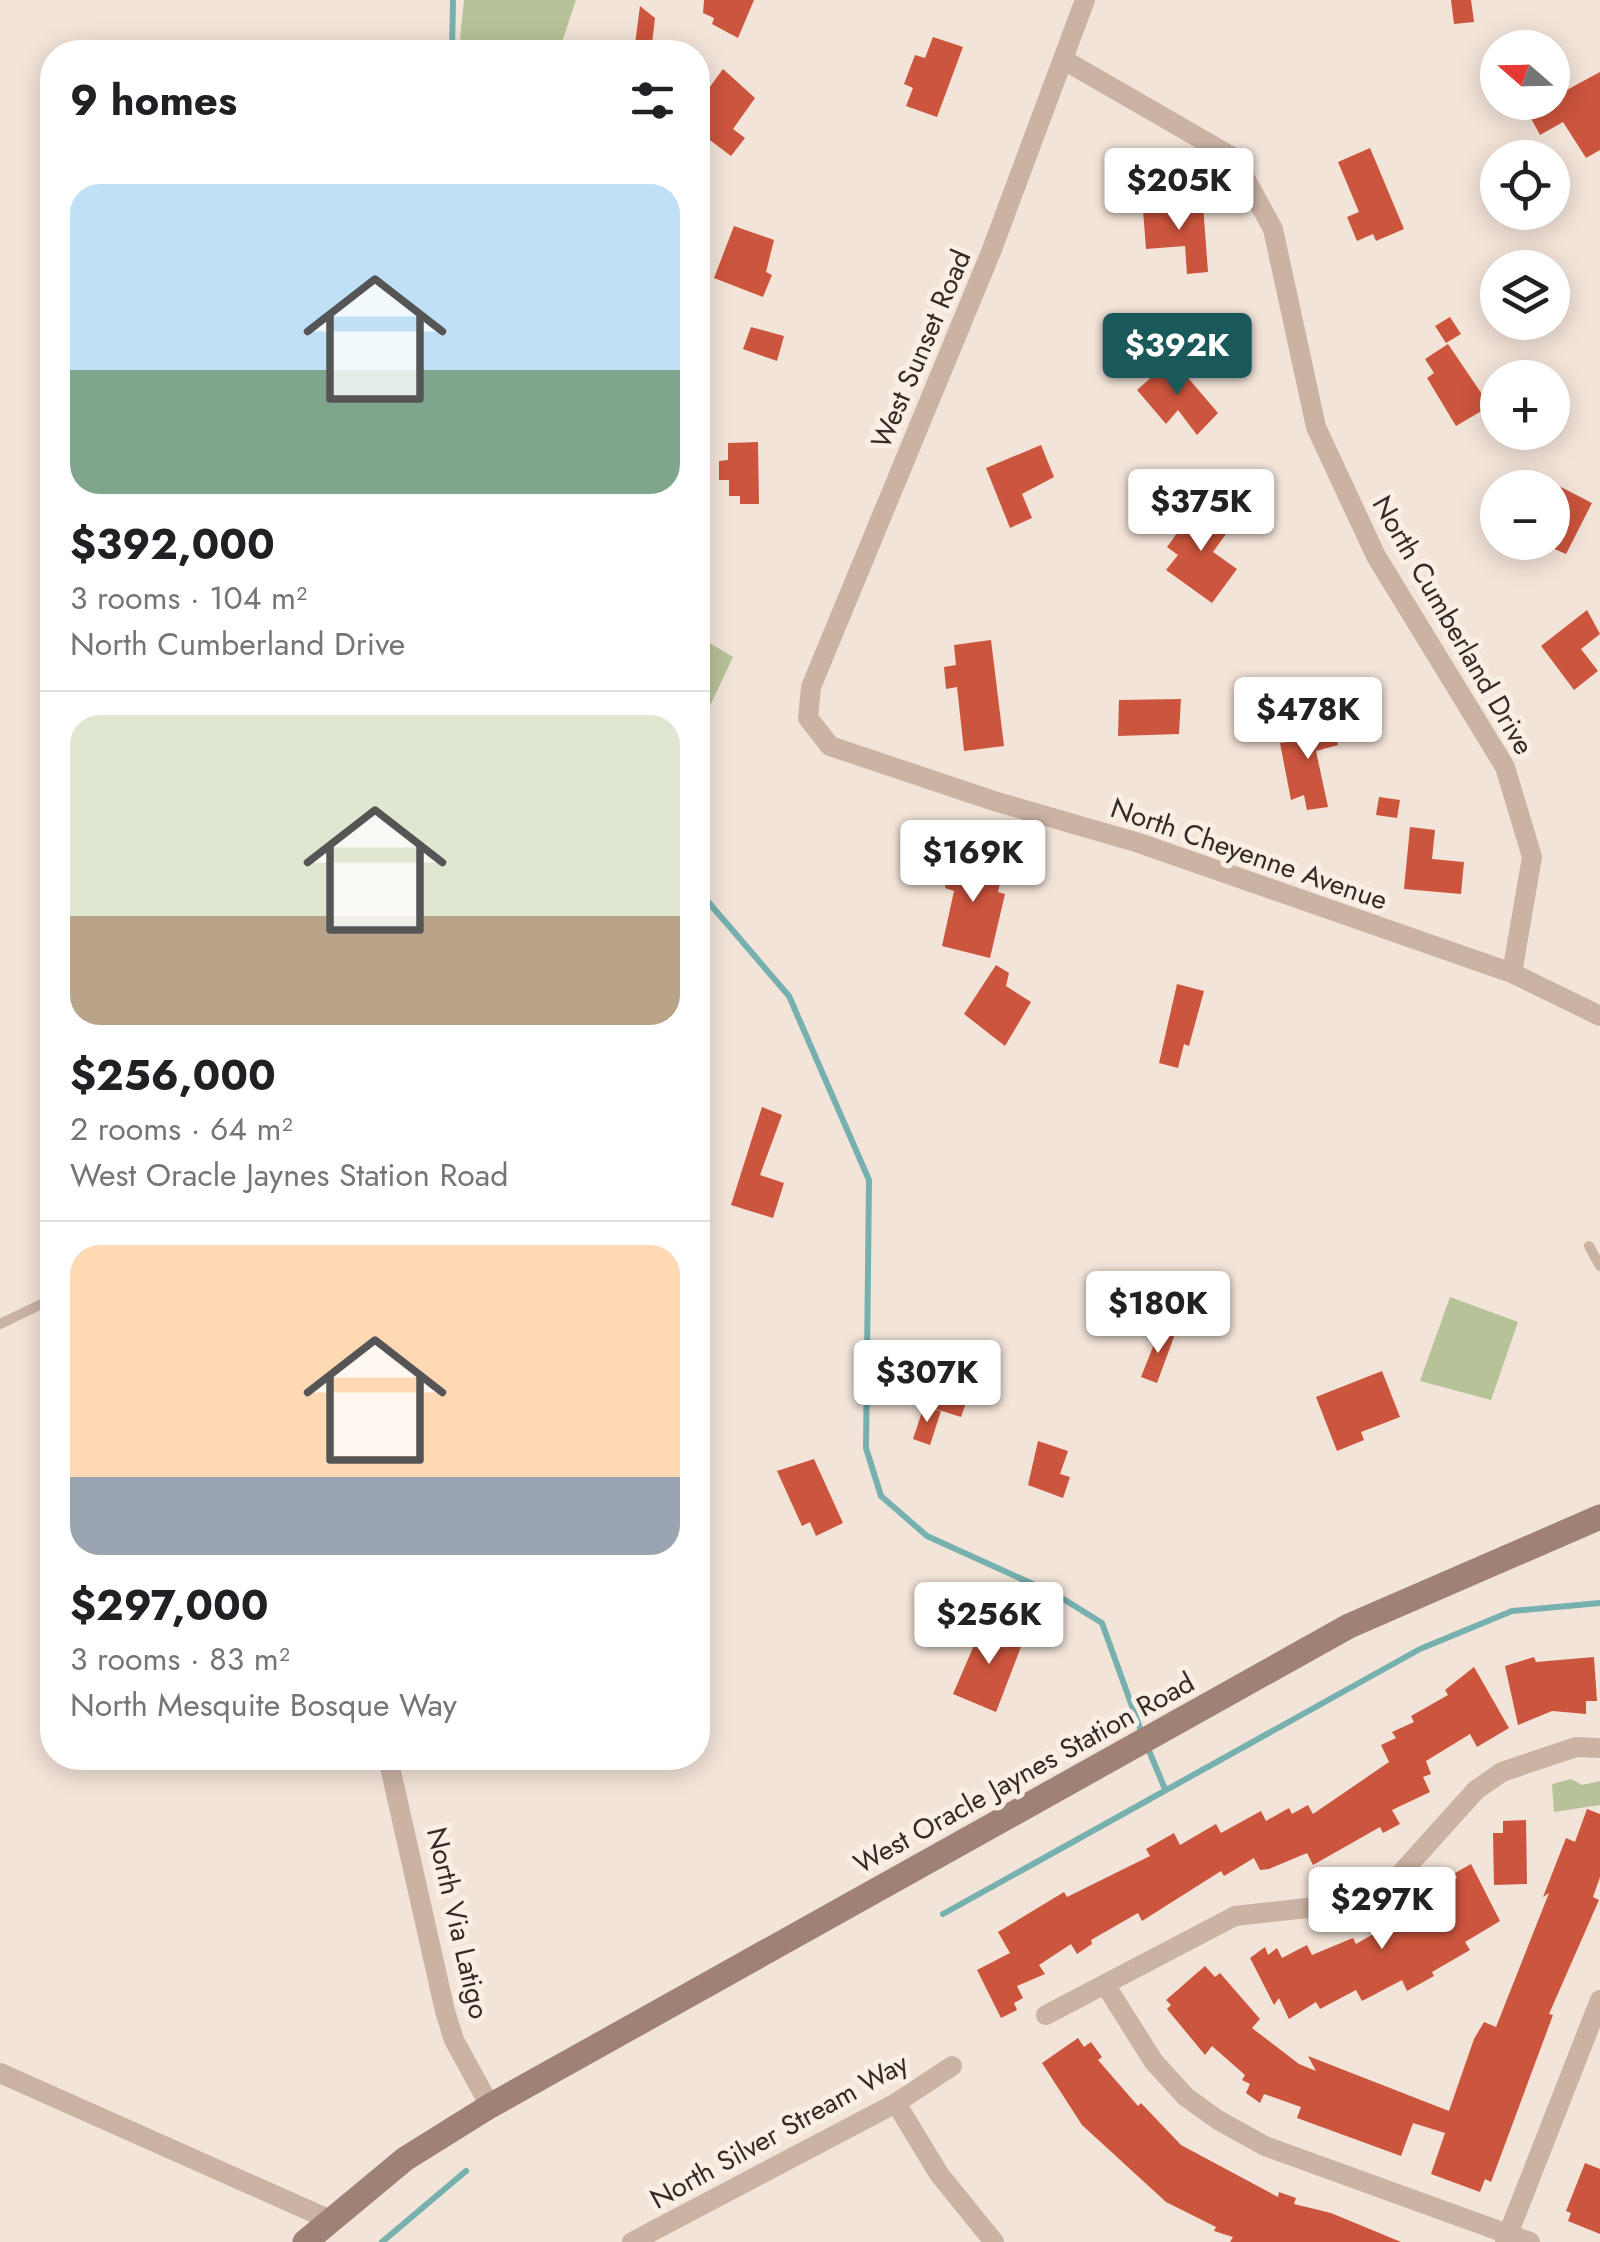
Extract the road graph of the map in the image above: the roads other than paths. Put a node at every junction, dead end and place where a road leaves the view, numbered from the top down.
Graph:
1 (1086, 0) edge
2 (1064, 60) junction
3 (808, 718) joint
4 (1512, 972) junction
5 (1600, 1016) edge
6 (1589, 1246) dead end
7 (1600, 1266) edge
8 (40, 1305) edge
9 (0, 1324) edge
10 (1600, 1517) edge
11 (1600, 1748) edge
12 (391, 1770) edge
13 (1106, 1986) junction
14 (1600, 2000) edge
15 (1046, 2015) dead end
16 (952, 2066) dead end
17 (0, 2073) edge
18 (896, 2102) junction
19 (490, 2106) junction
20 (328, 2218) junction
21 (1507, 2238) edge
22 (306, 2242) edge
23 (632, 2242) edge
24 (994, 2242) edge
25 (1530, 2242) edge

1 - 2 street, West Sunset Road
2 - 3 street, West Sunset Road
2 - 4 street, North Cumberland Drive
3 - 4 street, North Cheyenne Avenue
4 - 5 street, North Cheyenne Avenue
6 - 7 lane
8 - 9 lane
10 - 19 street, West Oracle Jaynes Station Road
11 - 13 street
12 - 19 street, North Via Latigo
13 - 15 street
13 - 21 street
14 - 21 street
16 - 18 street, North Silver Stream Way
17 - 20 street
18 - 23 street, North Silver Stream Way
18 - 24 street
19 - 20 street
20 - 22 street
21 - 25 street

